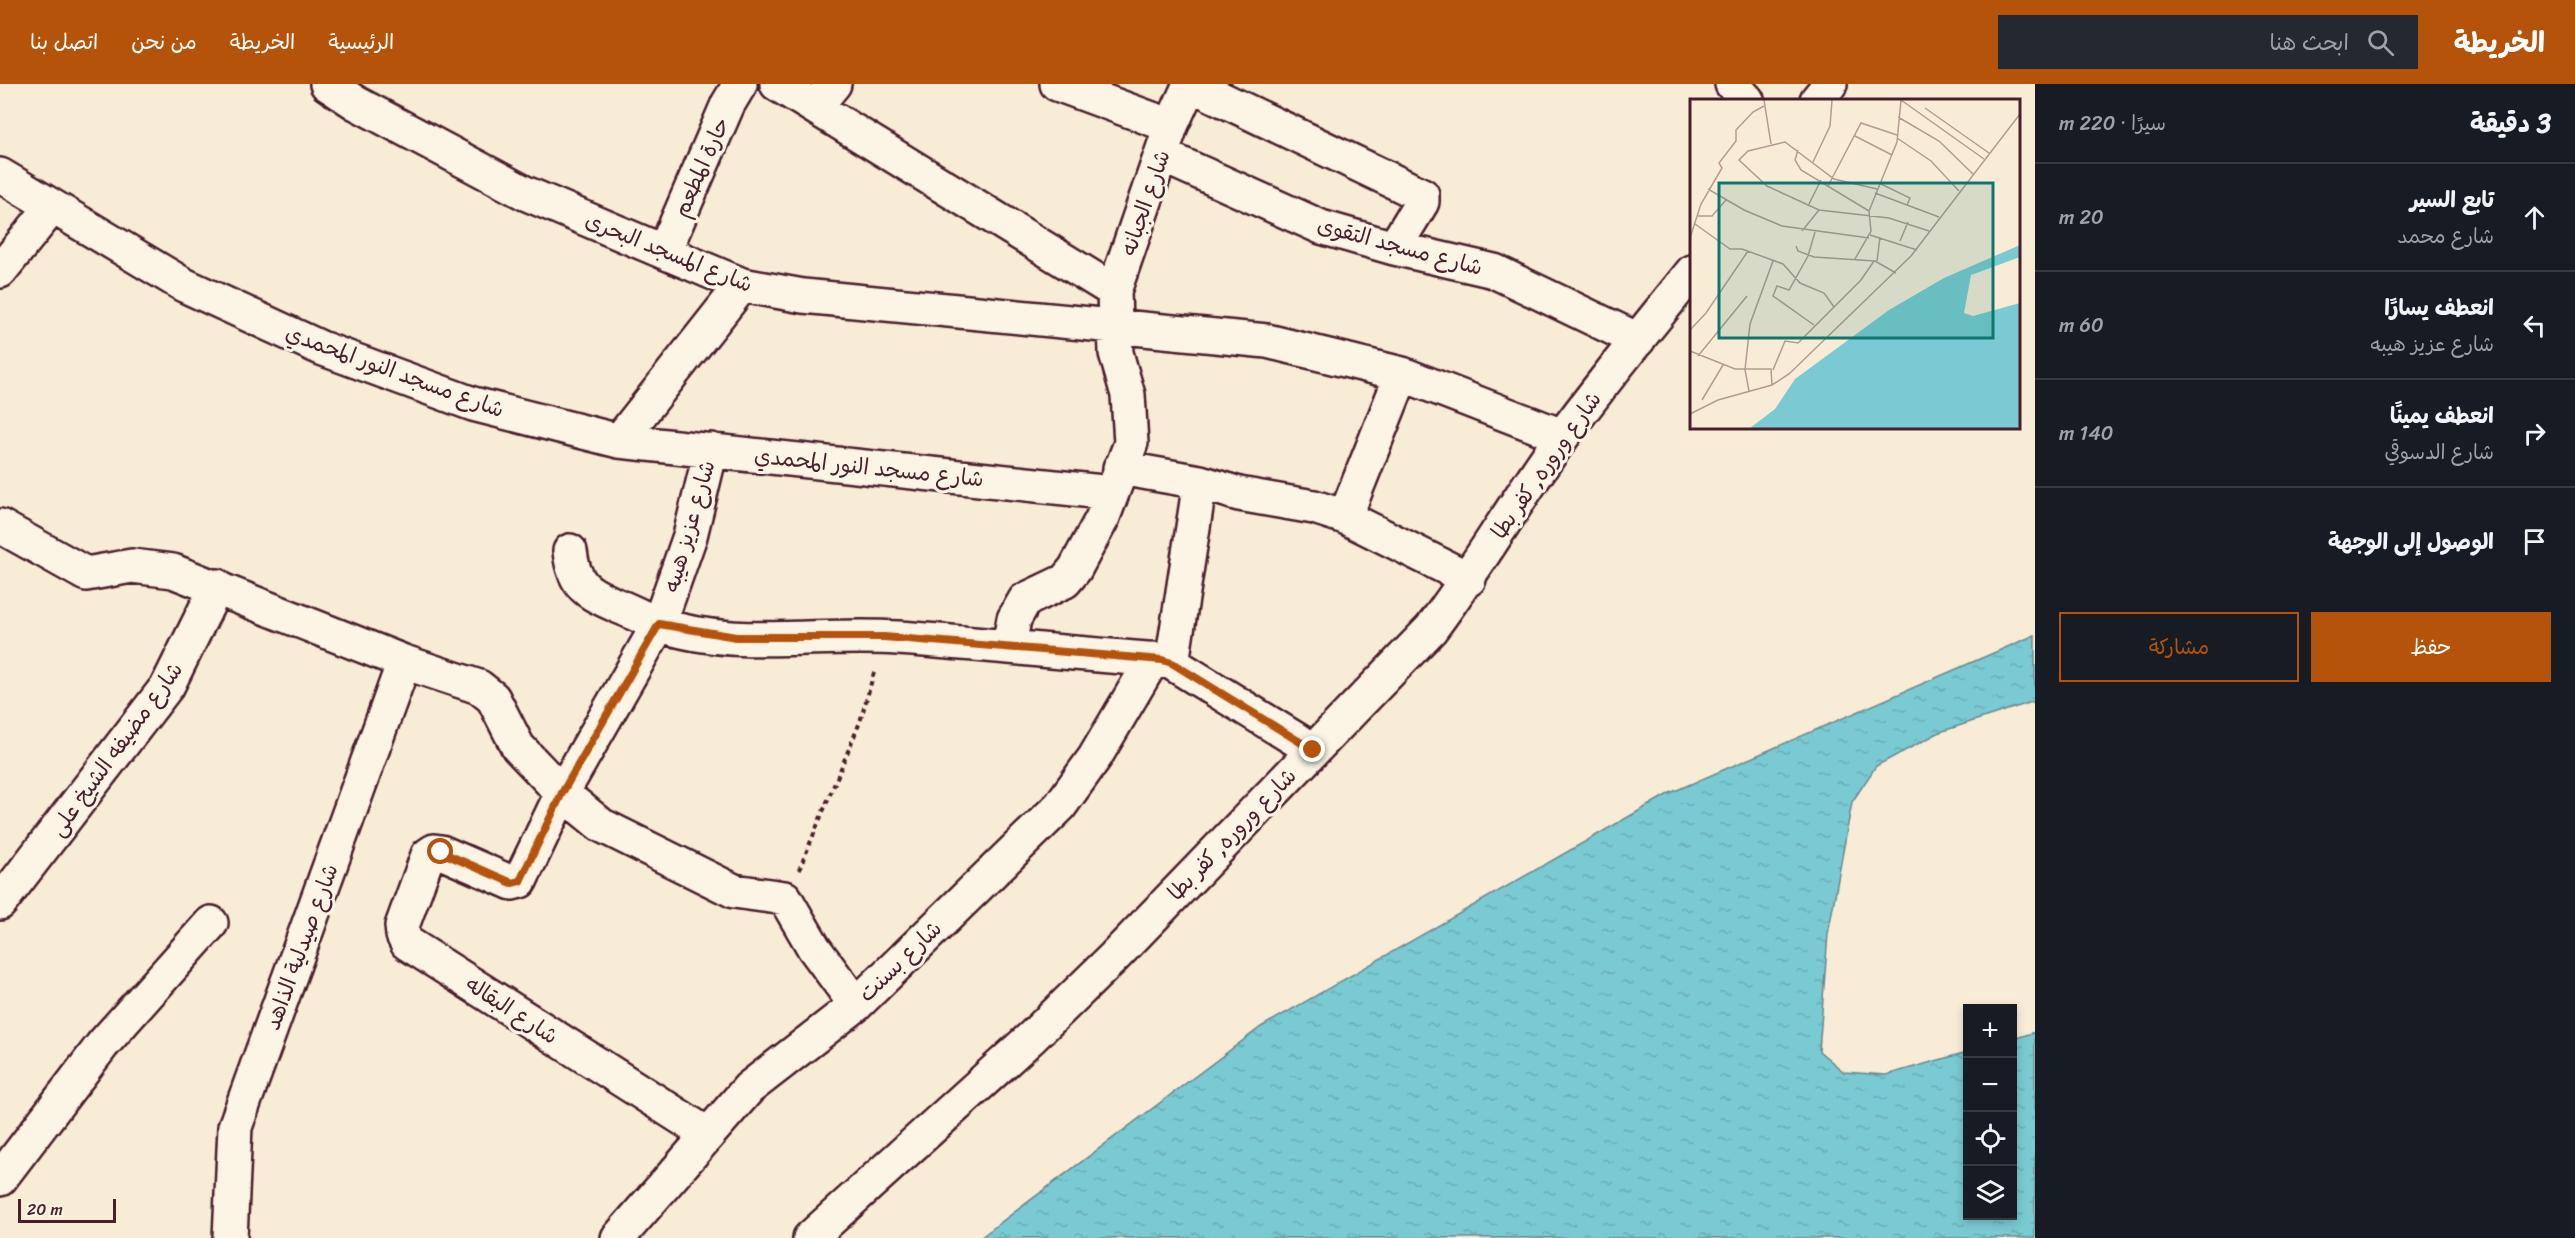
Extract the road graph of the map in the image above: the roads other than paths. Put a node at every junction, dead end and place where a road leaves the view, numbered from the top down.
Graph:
1 (327, 84) edge
2 (740, 84) edge
3 (777, 84) edge
4 (1058, 84) edge
5 (1190, 84) edge
6 (1732, 84) edge
7 (1830, 84) edge
8 (824, 96) edge
9 (1746, 99) edge
10 (1818, 99) edge
11 (1166, 141) junction
12 (0, 175) edge
13 (51, 208) junction
14 (1394, 248) junction
15 (664, 252) junction
16 (0, 271) edge
17 (1690, 275) edge
18 (742, 285) junction
19 (1114, 291) junction
20 (1114, 325) junction
21 (1638, 340) junction
22 (1402, 374) junction
23 (1562, 436) junction
24 (619, 441) junction
25 (711, 450) junction
26 (1116, 481) junction
27 (1200, 482) junction
28 (1345, 517) junction
29 (0, 526) edge
30 (570, 551) dead end
31 (1468, 579) junction
32 (217, 586) junction
33 (659, 624) junction
34 (1010, 646) junction
35 (1162, 661) junction
36 (404, 662) junction
37 (1313, 750) junction
38 (562, 793) junction
39 (441, 852) joint
40 (0, 903) edge
41 (211, 923) dead end
42 (856, 1005) junction
43 (707, 1134) junction
44 (0, 1179) edge
45 (230, 1238) edge
46 (618, 1238) edge
47 (810, 1238) edge

1 - 15 street, شارع المسجد البحرى
2 - 15 street, حارة المطعم
3 - 8 street
4 - 11 street, شارع مسجد التقوى
5 - 11 street, شارع الجبانه
5 - 14 street
6 - 9 street
7 - 10 street
8 - 19 street
11 - 14 street, شارع مسجد التقوى
11 - 19 street, شارع الجبانه
12 - 13 street, شارع مسجد النور المحمدي
13 - 16 street
13 - 24 street, شارع مسجد النور المحمدي
14 - 21 street, شارع مسجد التقوى
15 - 18 street, شارع المسجد البحرى
17 - 21 street, شارع وروره, كفر بطا
18 - 20 street, شارع المسجد البحرى
18 - 24 street
19 - 20 street, شارع الجبانه
20 - 22 street, شارع المسجد البحرى
20 - 26 street, شارع الجبانه
21 - 23 street, شارع وروره, كفر بطا
22 - 23 street, شارع المسجد البحرى
22 - 28 street
23 - 31 street, شارع وروره, كفر بطا
24 - 25 street, شارع مسجد النور المحمدي
25 - 26 street, شارع مسجد النور المحمدي
25 - 33 street, شارع عزيز هيبه
26 - 27 street, شارع مسجد النور المحمدي
26 - 34 street, شارع الجبانه
27 - 28 street, شارع مسجد النور المحمدي
27 - 35 street
28 - 31 street, شارع مسجد النور المحمدي
29 - 32 street
30 - 33 street
31 - 37 street, شارع وروره, كفر بطا
32 - 36 street
32 - 40 street, شارع مضيفه الشيخ على
33 - 34 street
33 - 38 street, شارع عزيز هيبه
34 - 35 street
35 - 37 street
35 - 42 street, شارع بسنت
36 - 38 street
36 - 45 street, شارع صيدلية الذاهد
37 - 47 street, شارع وروره, كفر بطا
38 - 39 street, شارع عزيز هيبه
38 - 42 street
39 - 43 street, شارع البقاله
41 - 44 street
42 - 43 street, شارع بسنت
43 - 46 street, شارع بسنت

